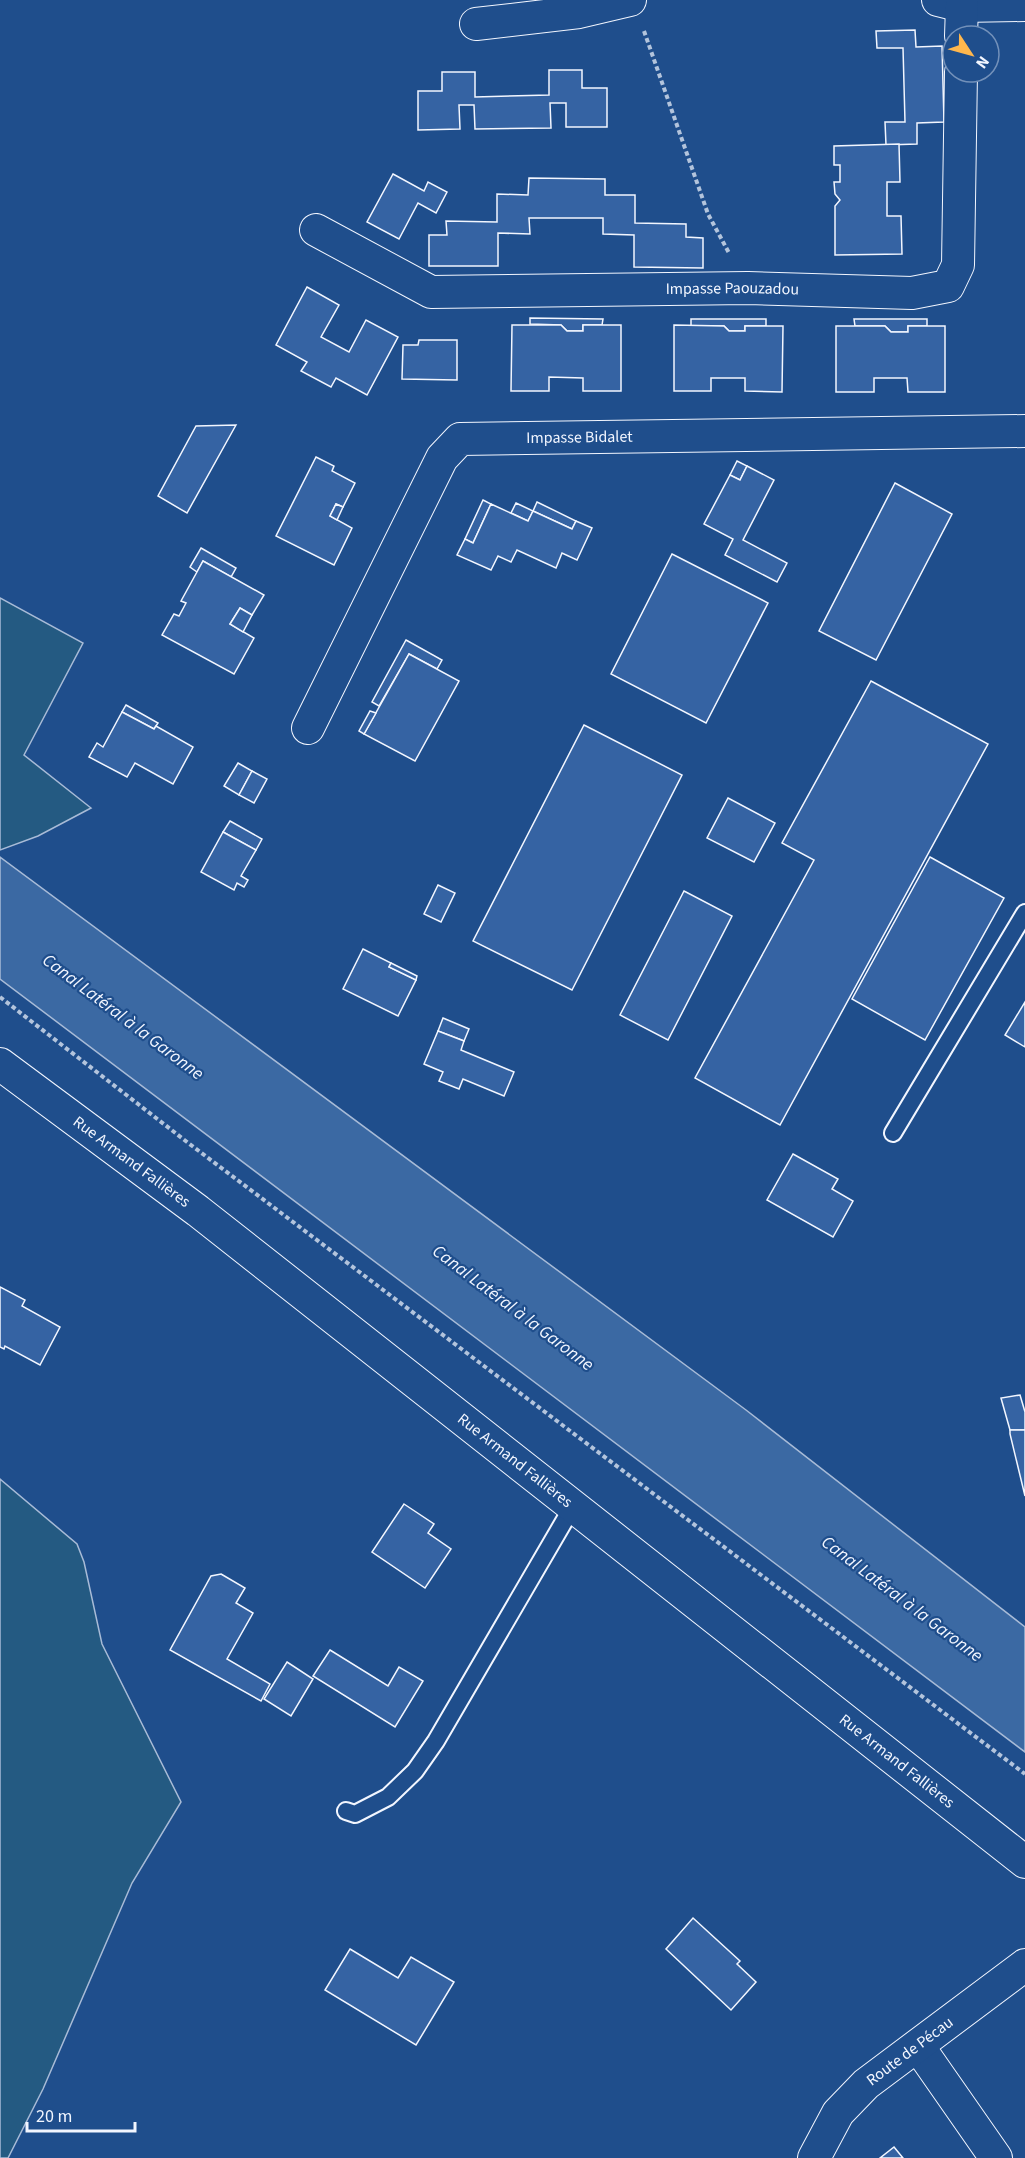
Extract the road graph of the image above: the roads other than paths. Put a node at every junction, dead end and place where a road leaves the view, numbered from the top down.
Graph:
1 (630, 0) edge
2 (1025, 5) edge
3 (954, 14) edge
4 (476, 24) dead end
5 (961, 84) edge
6 (316, 230) dead end
7 (1025, 431) edge
8 (308, 728) dead end
9 (1025, 914) edge
10 (0, 1065) edge
11 (893, 1133) dead end
12 (573, 1506) junction
13 (346, 1811) dead end
14 (1025, 1862) edge
15 (1025, 1965) edge
16 (918, 2046) junction
17 (814, 2158) edge
18 (996, 2158) edge

1 - 4 street
2 - 3 street
5 - 6 street, Impasse Paouzadou
7 - 8 street, Impasse Bidalet
9 - 11 lane
10 - 12 street, Rue Armand Fallières
12 - 13 lane
12 - 14 street, Rue Armand Fallières
15 - 16 street, Route de Pécau
16 - 17 street, Route de Pécau
16 - 18 street

